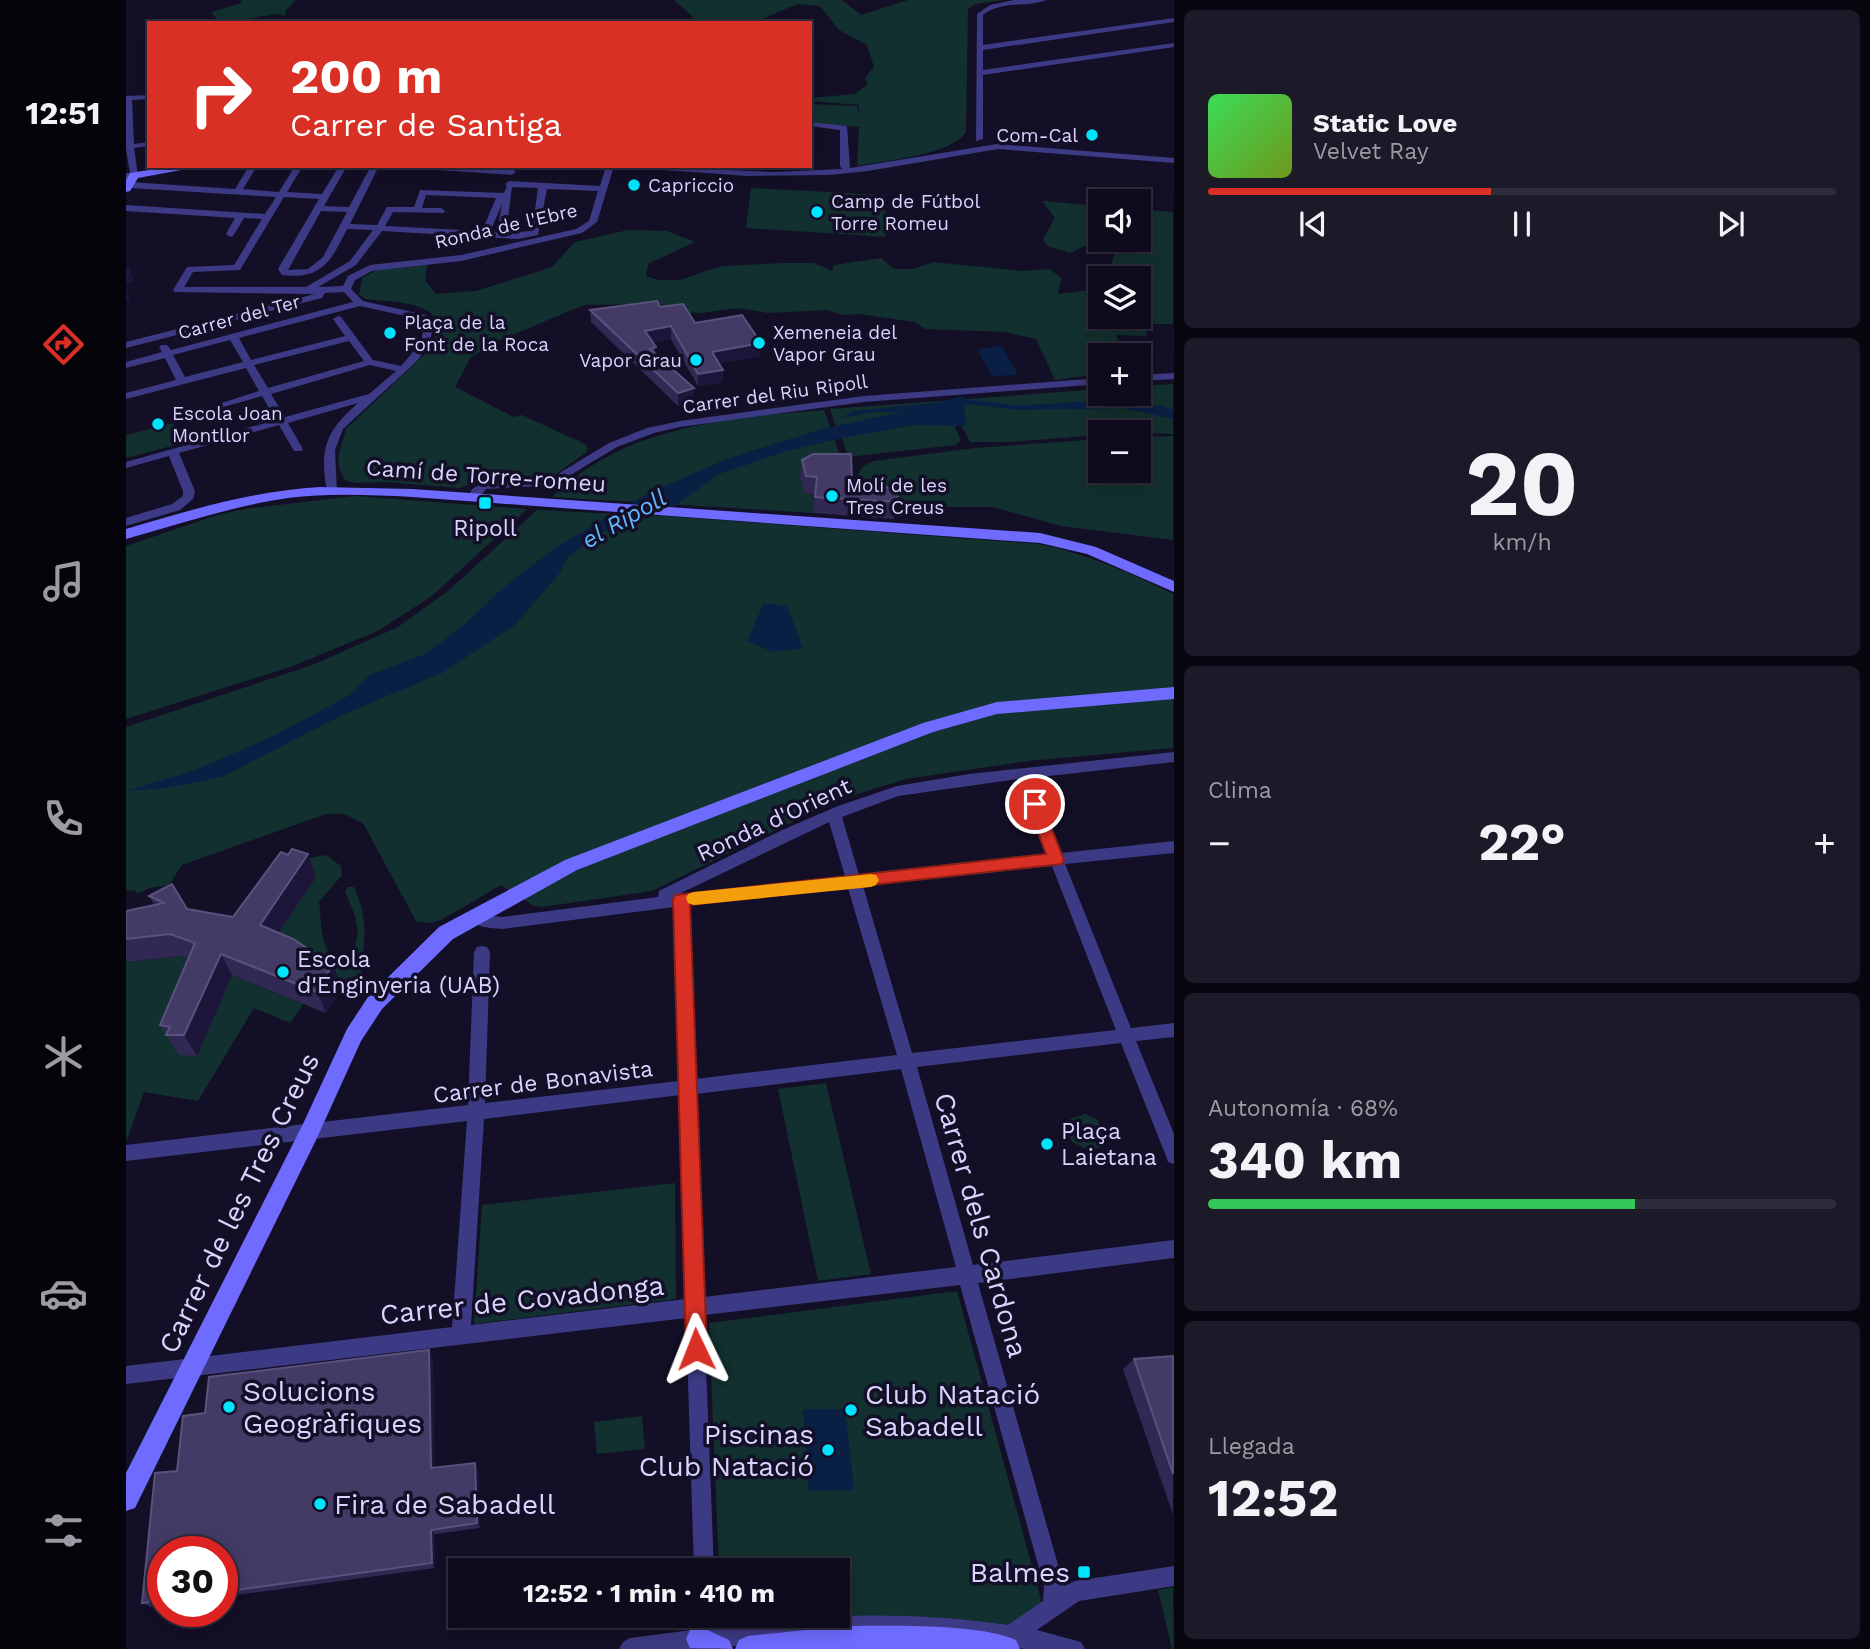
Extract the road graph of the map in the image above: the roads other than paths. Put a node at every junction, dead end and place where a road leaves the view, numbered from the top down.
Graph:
1 (1043, 0) edge
2 (1174, 20) edge
3 (1174, 45) edge
4 (980, 48) junction
5 (1124, 52) junction
6 (1174, 53) edge
7 (980, 73) junction
8 (147, 97) edge
9 (127, 98) edge
10 (812, 124) edge
11 (976, 143) junction
12 (147, 144) edge
13 (128, 147) edge
14 (1174, 161) edge
15 (189, 168) edge
16 (252, 168) edge
17 (298, 168) edge
18 (342, 168) edge
19 (374, 168) edge
20 (479, 168) edge
21 (609, 168) edge
22 (676, 168) edge
23 (513, 169) edge
24 (848, 171) junction
25 (129, 181) edge
26 (509, 184) junction
27 (544, 186) junction
28 (602, 189) junction
29 (237, 192) junction
30 (449, 194) junction
31 (282, 195) junction
32 (505, 196) junction
33 (325, 197) junction
34 (126, 208) edge
35 (318, 208) junction
36 (353, 210) junction
37 (417, 210) junction
38 (442, 211) junction
39 (242, 215) junction
40 (268, 217) junction
41 (594, 219) junction
42 (344, 226) junction
43 (379, 227) junction
44 (432, 231) junction
45 (536, 232) junction
46 (230, 234) dead end
47 (485, 234) junction
48 (501, 235) junction
49 (306, 290) junction
50 (346, 290) junction
51 (321, 293) junction
52 (360, 303) junction
53 (338, 319) dead end
54 (159, 336) junction
55 (233, 337) junction
56 (351, 337) junction
57 (126, 345) edge
58 (167, 354) junction
59 (370, 362) junction
60 (250, 364) junction
61 (126, 365) edge
62 (402, 369) junction
63 (1174, 376) edge
64 (1151, 377) edge
65 (182, 382) junction
66 (1088, 382) edge
67 (265, 392) junction
68 (376, 395) junction
69 (126, 396) edge
70 (220, 405) dead end
71 (281, 422) junction
72 (298, 449) dead end
73 (173, 452) junction
74 (126, 465) edge
75 (333, 491) junction
76 (474, 497) junction
77 (126, 522) edge
78 (126, 534) edge
79 (1174, 587) edge
80 (1174, 693) edge
81 (1174, 757) edge
82 (1022, 773) junction
83 (834, 814) junction
84 (1174, 847) edge
85 (1056, 860) junction
86 (714, 872) junction
87 (854, 882) junction
88 (716, 897) junction
89 (681, 900) junction
90 (606, 910) junction
91 (475, 915) junction
92 (482, 952) dead end
93 (1174, 1030) edge
94 (1126, 1035) junction
95 (907, 1062) junction
96 (688, 1088) junction
97 (476, 1113) junction
98 (309, 1133) junction
99 (126, 1153) edge
100 (1174, 1156) edge
101 (1174, 1249) edge
102 (966, 1276) junction
103 (695, 1310) junction
104 (461, 1334) junction
105 (193, 1367) junction
106 (126, 1376) edge
107 (126, 1499) edge
108 (704, 1558) edge
109 (1174, 1576) edge
110 (1053, 1604) junction
111 (814, 1639) edge
112 (714, 1641) edge
113 (1009, 1642) edge
114 (629, 1649) edge
115 (748, 1649) edge
116 (1074, 1649) edge

1 - 4 street
2 - 4 street
3 - 5 street
4 - 7 street
5 - 6 street
5 - 7 street
7 - 11 street
8 - 9 street
9 - 13 street
10 - 24 street
11 - 14 street
11 - 24 street
12 - 13 street
13 - 25 street
15 - 25 street
16 - 29 street
17 - 31 street
18 - 33 street
19 - 36 street
20 - 23 street
21 - 28 street, Ronda de l'Ebre
22 - 24 street
23 - 26 street
25 - 29 street
26 - 27 street
26 - 32 street
27 - 28 street
27 - 45 street
28 - 41 street, Ronda de l'Ebre
29 - 31 street
30 - 32 street
30 - 37 street
30 - 38 street
31 - 33 street
31 - 40 street
32 - 47 street
32 - 48 street
33 - 35 street
34 - 39 street
35 - 36 street
35 - 42 street
36 - 42 street
37 - 38 street
37 - 43 street
38 - 44 street
39 - 40 street
39 - 46 street
40 - 49 street
41 - 45 street
41 - 50 street, Ronda de l'Ebre
42 - 43 street
43 - 44 street
43 - 49 street
44 - 47 street
45 - 48 street
47 - 48 street
49 - 51 street
50 - 51 street
50 - 52 street
51 - 54 street
52 - 55 street, Carrer del Ter
52 - 62 street
53 - 56 street
54 - 57 street
54 - 58 street
55 - 58 street, Carrer del Ter
55 - 60 street
56 - 59 street
56 - 60 street
58 - 61 street, Carrer del Ter
58 - 65 street
59 - 62 street
59 - 67 street
60 - 65 street
60 - 67 street
62 - 68 street
63 - 64 street
65 - 69 street
66 - 76 street, Carrer del Riu Ripoll
67 - 70 street
67 - 71 street
68 - 71 street
68 - 75 street
71 - 72 street
71 - 73 street
73 - 74 street
73 - 77 street
75 - 76 street, Camí de Torre-romeu
75 - 78 street, Camí de Torre-romeu
76 - 79 street, Camí de Torre-romeu
80 - 91 street
81 - 82 street, Ronda d'Orient
82 - 83 street, Ronda d'Orient
82 - 85 street
83 - 86 street, Ronda d'Orient
83 - 87 street, Carrer dels Cardona
84 - 85 street
85 - 87 street
85 - 94 street
86 - 88 street
86 - 90 street, Ronda d'Orient
87 - 88 street
87 - 95 street, Carrer dels Cardona
88 - 89 street
89 - 90 street
89 - 96 street
90 - 91 street
91 - 98 street, Carrer de les Tres Creus
92 - 97 street
93 - 94 street, Carrer de Bonavista
94 - 95 street, Carrer de Bonavista
94 - 100 street
95 - 96 street, Carrer de Bonavista
95 - 102 street, Carrer dels Cardona
96 - 97 street, Carrer de Bonavista
96 - 103 street
97 - 98 street, Carrer de Bonavista
97 - 104 street
98 - 99 street, Carrer de Bonavista
98 - 105 street, Carrer de les Tres Creus
101 - 102 street, Carrer de Covadonga
102 - 103 street, Carrer de Covadonga
102 - 110 street, Carrer dels Cardona
103 - 104 street, Carrer de Covadonga
103 - 108 street
104 - 105 street, Carrer de Covadonga
105 - 106 street, Carrer de Covadonga
105 - 107 street, Carrer de les Tres Creus
109 - 110 street
110 - 113 street
111 - 112 street
111 - 113 street
111 - 115 street
112 - 114 street
113 - 116 street

